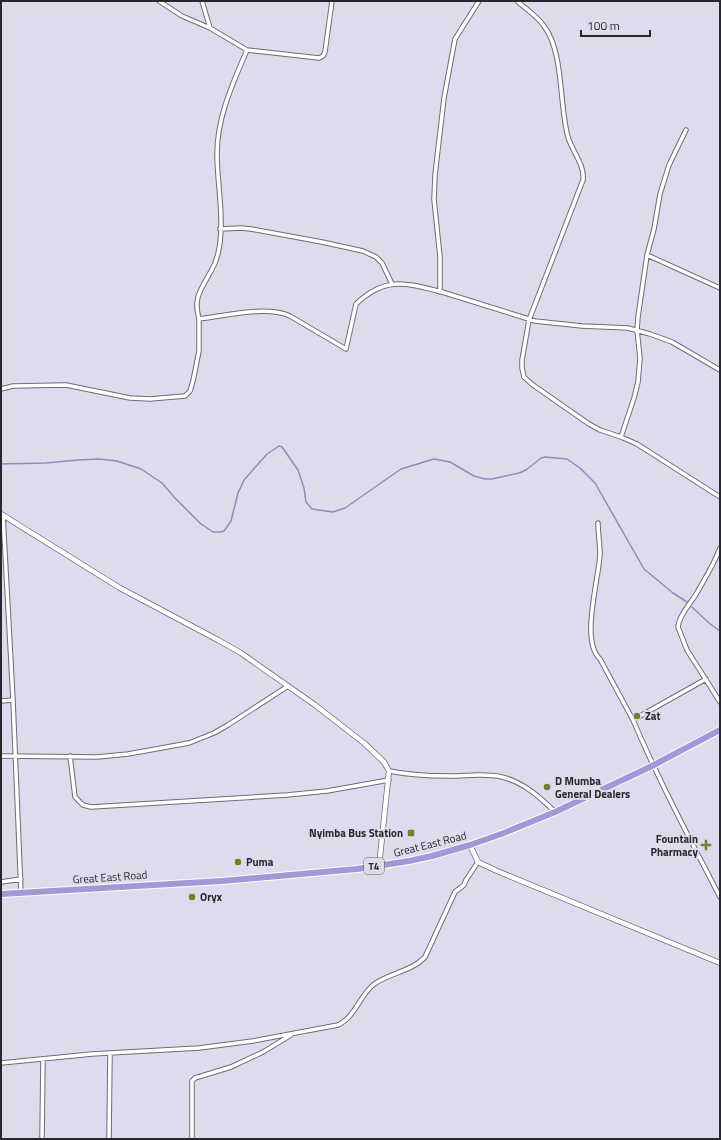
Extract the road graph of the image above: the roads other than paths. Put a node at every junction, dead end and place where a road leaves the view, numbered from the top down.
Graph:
1 (159, 1) edge
2 (202, 1) edge
3 (332, 1) edge
4 (479, 1) edge
5 (517, 1) edge
6 (210, 28) junction
7 (247, 50) junction
8 (686, 130) dead end
9 (220, 229) junction
10 (647, 255) junction
11 (392, 284) junction
12 (720, 288) edge
13 (440, 292) junction
14 (199, 319) junction
15 (529, 320) junction
16 (637, 330) junction
17 (720, 370) edge
18 (1, 389) edge
19 (620, 437) junction
20 (720, 497) edge
21 (2, 515) edge
22 (598, 523) dead end
23 (720, 548) edge
24 (6, 567) junction
25 (1, 568) edge
26 (706, 679) junction
27 (288, 686) junction
28 (13, 700) junction
29 (1, 701) edge
30 (720, 702) edge
31 (633, 720) junction
32 (720, 730) edge
33 (1, 756) edge
34 (16, 756) junction
35 (70, 756) junction
36 (652, 766) junction
37 (389, 771) junction
38 (389, 780) junction
39 (555, 812) junction
40 (470, 845) junction
41 (478, 862) junction
42 (379, 866) junction
43 (21, 879) junction
44 (1, 882) edge
45 (21, 893) junction
46 (1, 894) edge
47 (720, 897) edge
48 (720, 963) edge
49 (294, 1034) junction
50 (110, 1054) junction
51 (43, 1059) junction
52 (1, 1063) edge
53 (42, 1139) edge
54 (109, 1139) edge
55 (192, 1139) edge

1 - 6 street
2 - 6 street
3 - 7 street
4 - 13 street
5 - 15 street
6 - 7 street
7 - 9 street
8 - 10 street
9 - 11 street
9 - 14 street
10 - 12 street
10 - 16 street
11 - 13 street
11 - 14 street
13 - 15 street
14 - 18 street
15 - 16 street
15 - 19 street
16 - 17 street
16 - 19 street
19 - 20 street
21 - 24 street
21 - 27 street
22 - 31 street
23 - 26 street
24 - 25 street
24 - 28 street
26 - 30 street
26 - 31 street
27 - 35 street
27 - 37 street
28 - 29 street
28 - 34 street
31 - 36 street
32 - 36 highway, Great East Road / T4
33 - 34 street
34 - 35 street
34 - 43 street
35 - 38 street
36 - 39 highway, Great East Road / T4
36 - 47 street
37 - 38 street
37 - 39 street
38 - 42 street
39 - 40 highway, Great East Road / T4
40 - 41 street
40 - 42 highway, Great East Road / T4
41 - 48 street
41 - 49 street
42 - 45 highway, Great East Road / T4
43 - 44 street
43 - 45 street
45 - 46 highway, Great East Road / T4
49 - 50 street
49 - 55 street
50 - 51 street
50 - 54 street
51 - 52 street
51 - 53 street

